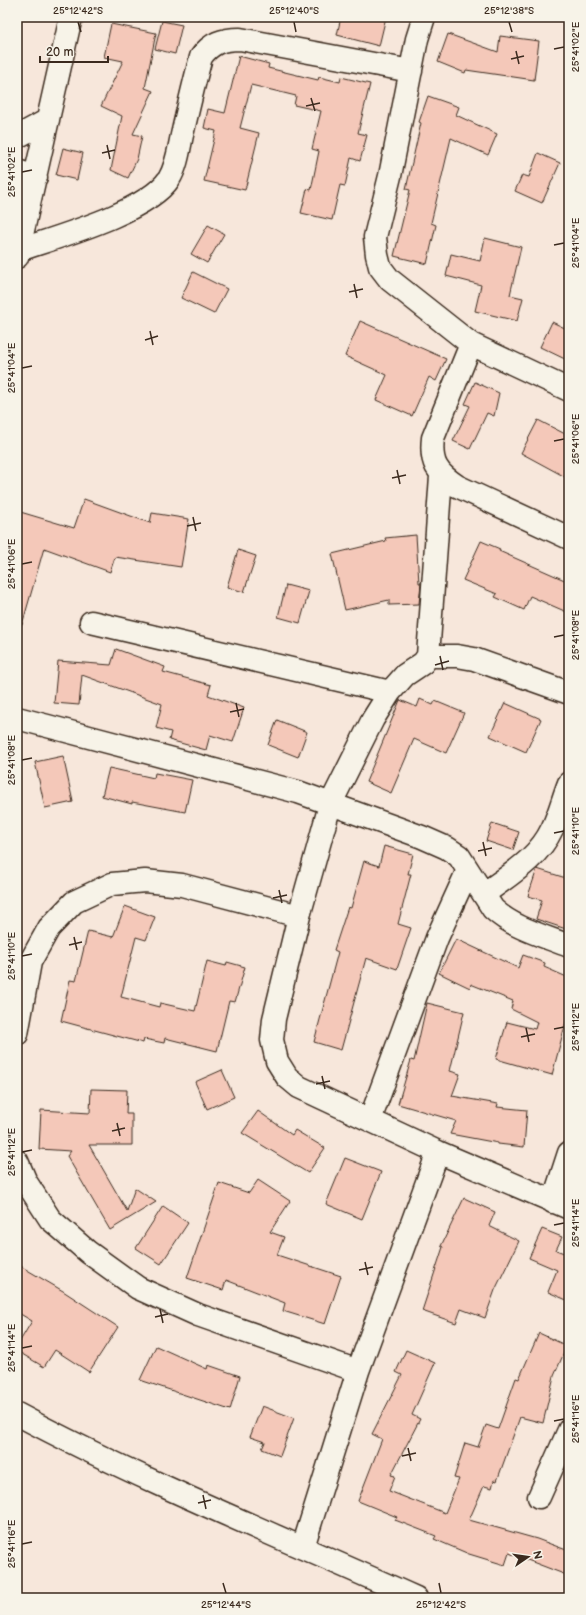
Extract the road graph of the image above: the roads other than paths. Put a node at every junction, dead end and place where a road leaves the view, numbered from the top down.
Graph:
1 (70, 17) edge
2 (424, 17) edge
3 (411, 71) junction
4 (48, 120) junction
5 (17, 137) edge
6 (26, 174) edge
7 (18, 246) edge
8 (471, 344) junction
9 (569, 390) edge
10 (441, 476) junction
11 (569, 538) edge
12 (91, 622) dead end
13 (428, 656) junction
14 (390, 692) junction
15 (569, 693) edge
16 (17, 718) edge
17 (569, 783) edge
18 (330, 805) junction
19 (468, 870) junction
20 (484, 894) junction
21 (299, 916) junction
22 (569, 946) edge
23 (17, 1034) edge
24 (370, 1120) junction
25 (438, 1152) junction
26 (569, 1153) edge
27 (17, 1160) edge
28 (561, 1205) edge
29 (358, 1370) junction
30 (17, 1414) edge
31 (569, 1430) edge
32 (539, 1497) dead end
33 (303, 1547) junction
34 (416, 1598) edge

1 - 4 street
2 - 3 street
3 - 7 street
3 - 8 street
4 - 5 street
4 - 6 street
6 - 7 street
8 - 9 street
8 - 10 street
10 - 11 street
10 - 13 street
12 - 14 street
13 - 14 street
13 - 15 street
14 - 18 street
16 - 18 street
17 - 20 street
18 - 19 street
18 - 21 street
19 - 20 street
19 - 24 street
20 - 22 street
21 - 23 street
21 - 24 street
24 - 25 street
25 - 28 street
25 - 29 street
26 - 28 street
27 - 29 street
29 - 33 street
30 - 33 street
31 - 32 street
33 - 34 street

